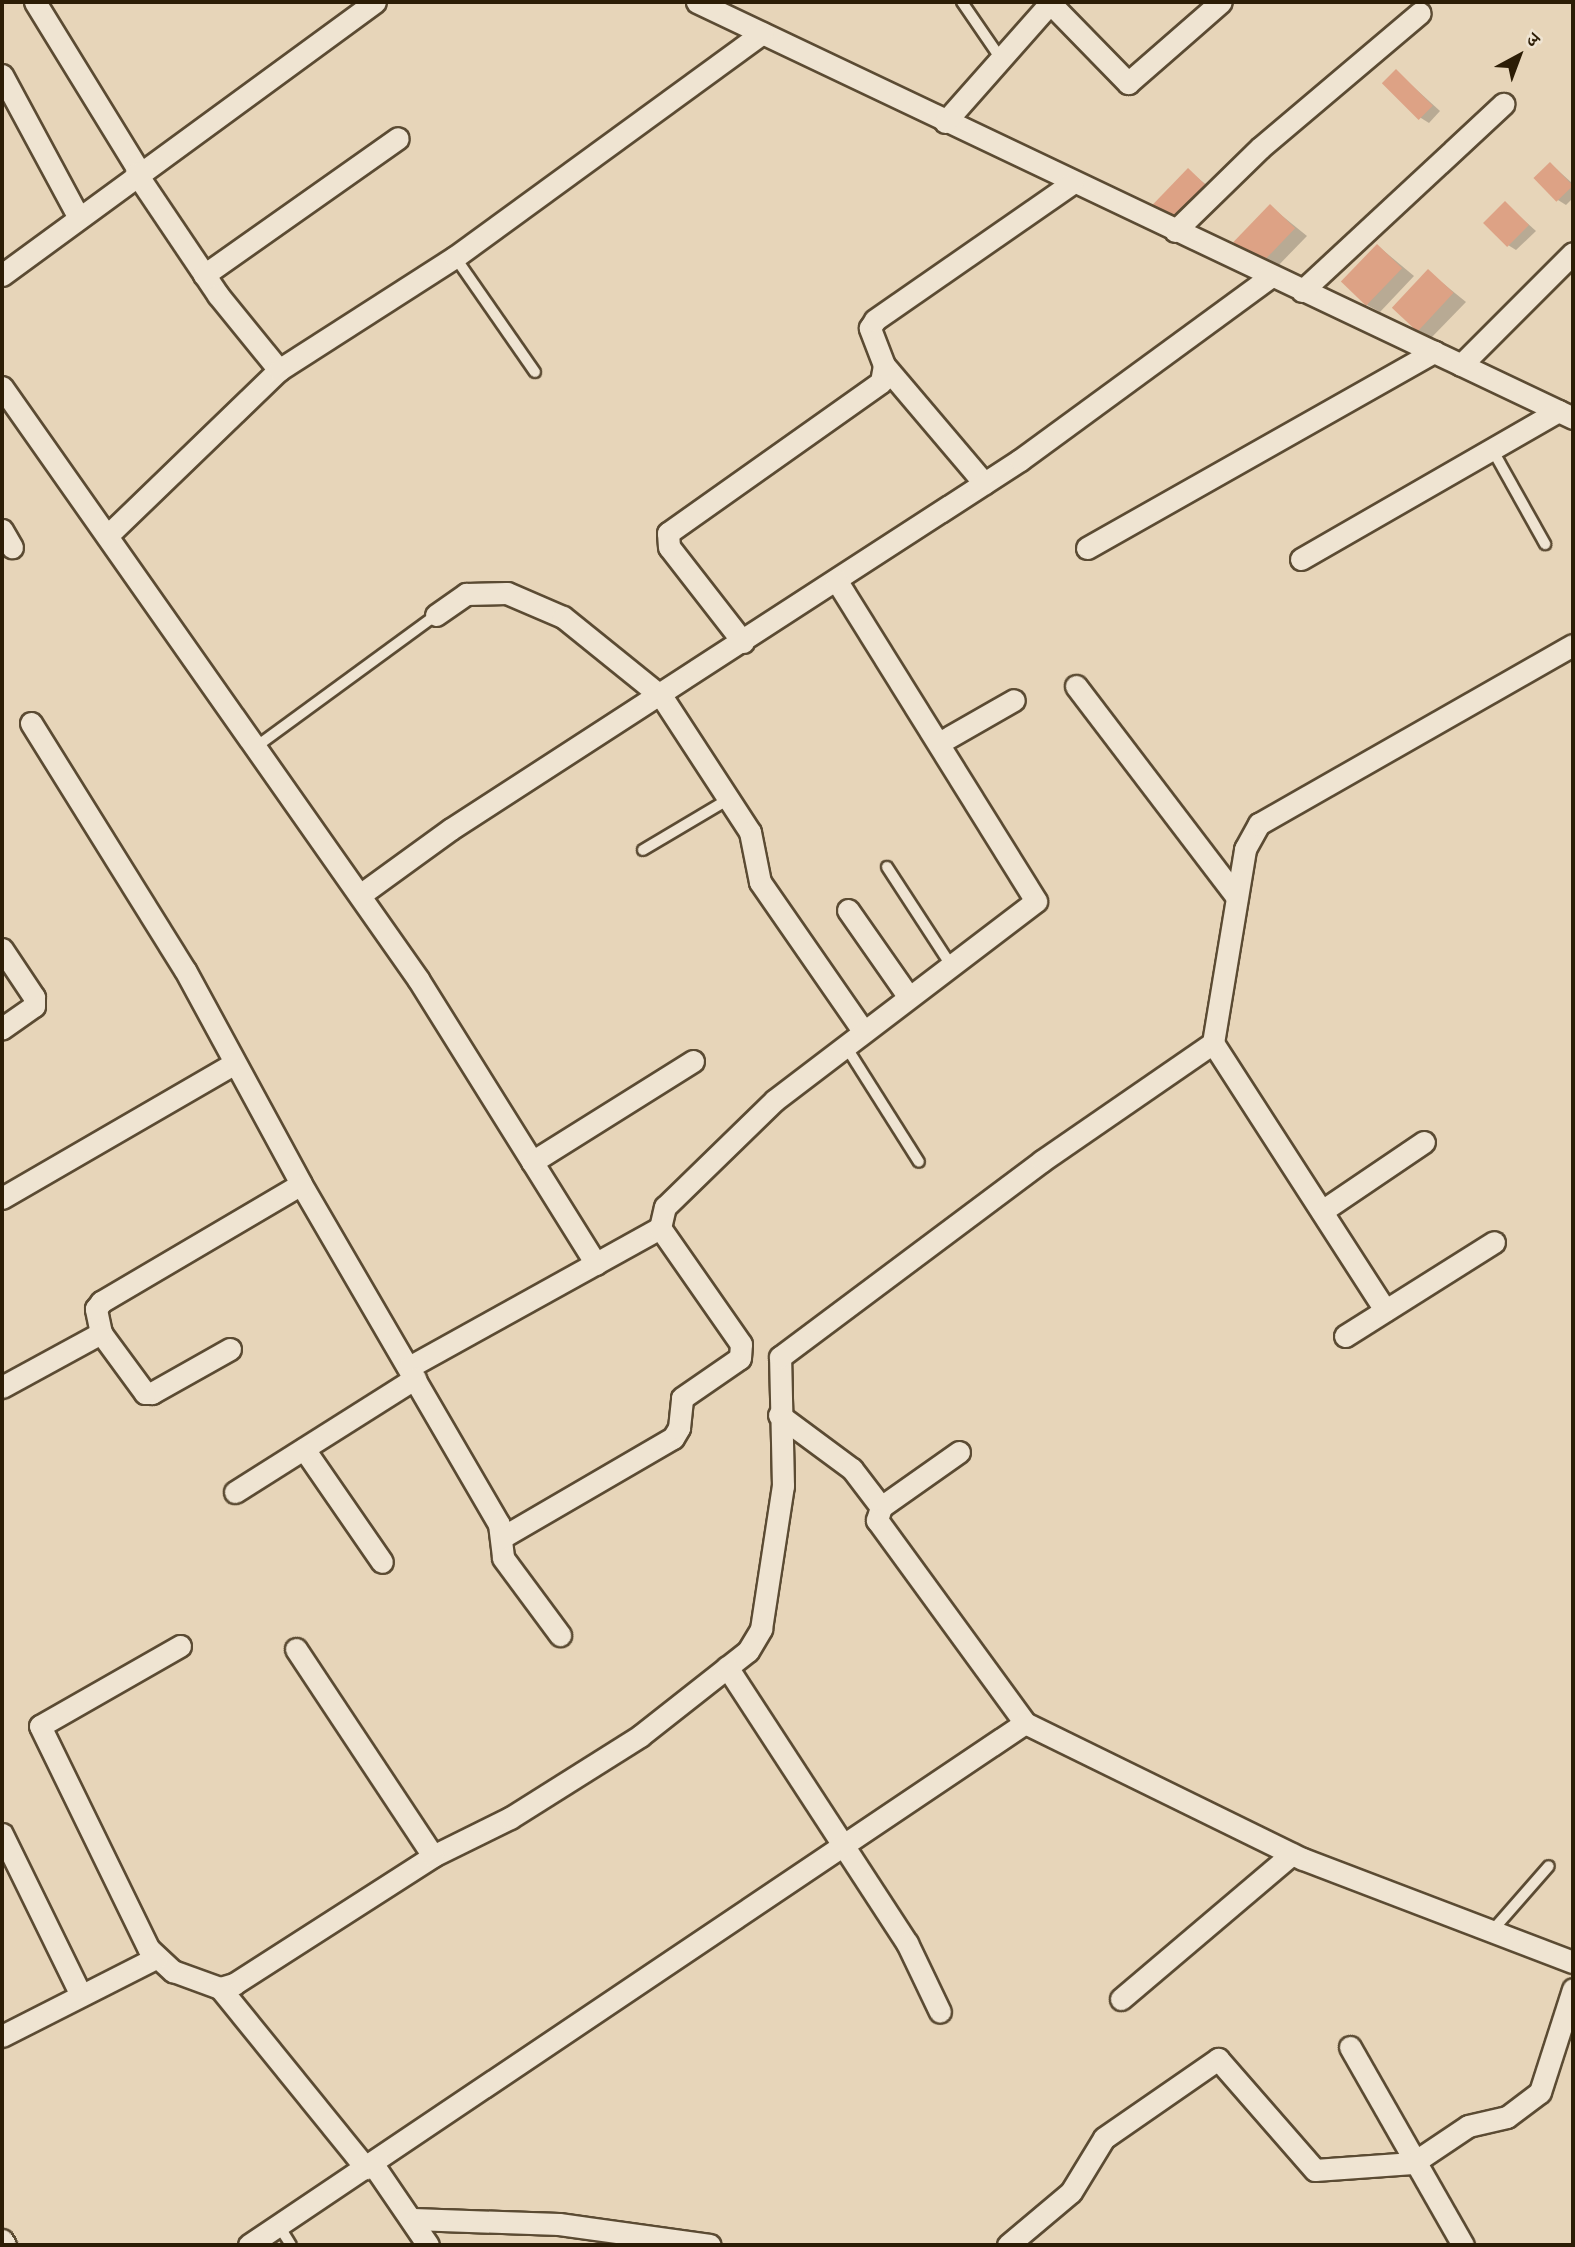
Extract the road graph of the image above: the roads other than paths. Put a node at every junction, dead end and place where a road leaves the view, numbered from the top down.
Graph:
1 (35, 2) edge
2 (375, 2) edge
3 (697, 2) edge
4 (962, 2) edge
5 (1221, 2) edge
6 (1051, 3) edge
7 (1420, 13) dead end
8 (762, 33) junction
9 (1001, 59) junction
10 (2, 75) edge
11 (1503, 104) dead end
12 (945, 122) junction
13 (398, 138) dead end
14 (137, 172) junction
15 (1072, 183) junction
16 (79, 218) junction
17 (1175, 231) junction
18 (1573, 253) edge
19 (454, 257) junction
20 (2, 275) edge
21 (205, 275) junction
22 (1271, 276) junction
23 (1302, 291) junction
24 (1434, 352) junction
25 (884, 365) junction
26 (1461, 365) junction
27 (279, 370) junction
28 (535, 372) dead end
29 (2, 387) edge
30 (1567, 411) edge
31 (1492, 449) junction
32 (984, 483) junction
33 (108, 535) junction
34 (1545, 544) dead end
35 (1087, 548) dead end
36 (1301, 559) dead end
37 (836, 580) junction
38 (436, 615) joint
39 (743, 642) junction
40 (1573, 645) edge
41 (1076, 685) dead end
42 (662, 697) junction
43 (1014, 700) dead end
44 (31, 723) dead end
45 (939, 743) junction
46 (257, 746) junction
47 (729, 799) junction
48 (643, 850) dead end
49 (887, 867) dead end
50 (360, 895) junction
51 (1237, 897) junction
52 (848, 910) dead end
53 (2, 948) edge
54 (951, 965) junction
55 (908, 996) junction
56 (2, 1028) edge
57 (863, 1031) junction
58 (1213, 1043) junction
59 (845, 1045) junction
60 (693, 1061) dead end
61 (235, 1063) junction
62 (1424, 1142) dead end
63 (532, 1162) junction
64 (919, 1162) dead end
65 (301, 1184) junction
66 (4, 1192) edge
67 (1322, 1211) junction
68 (660, 1228) junction
69 (1494, 1242) dead end
70 (596, 1264) junction
71 (1385, 1310) junction
72 (101, 1334) junction
73 (1345, 1336) dead end
74 (230, 1349) dead end
75 (742, 1351) junction
76 (779, 1363) junction
77 (412, 1373) junction
78 (2, 1387) edge
79 (779, 1415) junction
80 (304, 1449) junction
81 (959, 1452) dead end
82 (235, 1492) dead end
83 (881, 1507) junction
84 (501, 1538) junction
85 (382, 1562) dead end
86 (560, 1635) dead end
87 (180, 1646) dead end
88 (296, 1649) dead end
89 (727, 1667) junction
90 (1025, 1723) junction
91 (2, 1833) edge
92 (844, 1846) junction
93 (1292, 1854) junction
94 (433, 1856) junction
95 (1549, 1866) dead end
96 (1492, 1931) junction
97 (156, 1958) junction
98 (1573, 1962) edge
99 (220, 1988) junction
100 (1573, 1990) edge
101 (81, 1995) junction
102 (1121, 1999) dead end
103 (940, 2012) dead end
104 (2, 2036) edge
105 (1350, 2047) dead end
106 (1413, 2163) junction
107 (369, 2166) junction
108 (413, 2219) junction
109 (279, 2226) junction
110 (2, 2240) edge
111 (5, 2245) edge
112 (250, 2245) edge
113 (291, 2245) edge
114 (428, 2245) edge
115 (710, 2245) edge
116 (1008, 2245) edge
117 (1462, 2245) edge

1 - 14 street
2 - 14 street
3 - 8 street
4 - 9 lane
5 - 6 street
6 - 9 street
7 - 17 street
8 - 12 street
8 - 19 street
9 - 12 street
10 - 16 street
11 - 23 street
12 - 15 street
13 - 21 street
14 - 16 street
14 - 21 street
15 - 17 street
15 - 25 street
16 - 20 street
17 - 22 street
18 - 26 street
19 - 27 street
19 - 28 lane
21 - 27 street
22 - 23 street
22 - 32 street
23 - 24 street
24 - 26 street
24 - 35 street
25 - 32 street
25 - 39 street
26 - 30 street
27 - 33 street
29 - 33 street
30 - 31 street
31 - 34 lane
31 - 36 street
32 - 37 street
33 - 46 street
37 - 39 street
37 - 45 street
38 - 42 street
38 - 46 lane
39 - 42 street
40 - 51 street
41 - 51 street
42 - 47 street
42 - 50 street
43 - 45 street
44 - 61 street
45 - 54 street
46 - 50 street
47 - 48 lane
47 - 57 street
49 - 54 lane
50 - 63 street
51 - 58 street
52 - 55 street
53 - 56 street
54 - 55 street
55 - 57 street
57 - 59 street
58 - 67 street
58 - 76 street
59 - 64 lane
59 - 68 street
60 - 63 street
61 - 65 street
61 - 66 street
62 - 67 street
63 - 70 street
65 - 72 street
65 - 77 street
67 - 71 street
68 - 70 street
68 - 75 street
69 - 71 street
70 - 77 street
71 - 73 street
72 - 74 street
72 - 78 street
75 - 76 street
75 - 84 street
76 - 79 street
77 - 80 street
77 - 84 street
79 - 83 street
79 - 89 street
80 - 82 street
80 - 85 street
81 - 83 street
83 - 90 street
84 - 86 street
87 - 97 street
88 - 94 street
89 - 92 street
89 - 94 street
90 - 92 street
90 - 93 street
91 - 101 street
92 - 103 street
92 - 107 street
93 - 96 street
93 - 102 street
94 - 99 street
95 - 96 lane
96 - 98 street
97 - 99 street
97 - 101 street
99 - 107 street
100 - 106 street
101 - 104 street
105 - 106 street
106 - 116 street
106 - 117 street
107 - 108 street
107 - 109 street
108 - 114 street
108 - 115 street
109 - 112 street
109 - 113 lane
110 - 111 street

